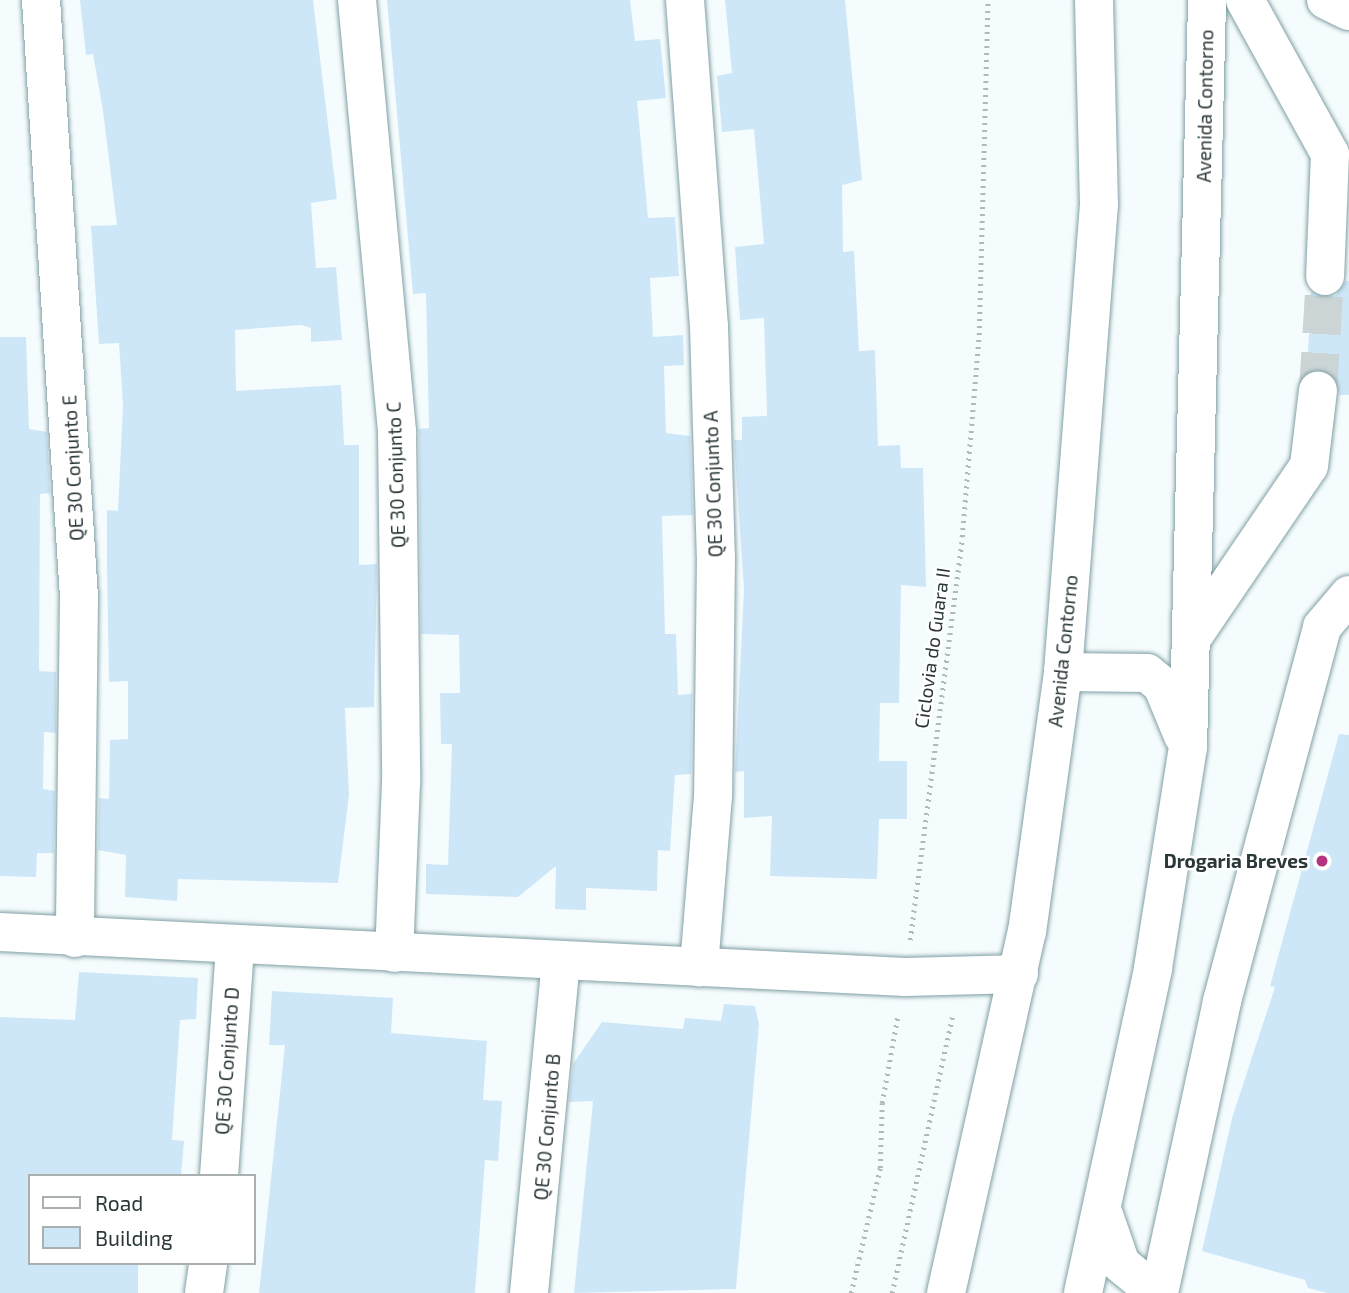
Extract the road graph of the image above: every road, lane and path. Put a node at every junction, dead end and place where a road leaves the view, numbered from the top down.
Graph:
1 (41, 0) edge
2 (357, 0) edge
3 (685, 0) edge
4 (988, 0) edge
5 (1094, 0) edge
6 (1207, 0) edge
7 (1245, 0) edge
8 (1326, 0) edge
9 (1349, 11) edge
10 (1325, 276) tunnel mouth
11 (1318, 391) tunnel mouth
12 (1349, 595) edge
13 (1194, 635) junction
14 (1063, 672) junction
15 (1188, 748) junction
16 (0, 932) edge
17 (75, 937) junction
18 (235, 945) junction
19 (394, 953) junction
20 (561, 961) junction
21 (699, 967) junction
22 (1019, 974) junction
23 (958, 976) junction
24 (905, 977) junction
25 (219, 1174) edge
26 (1104, 1214) junction
27 (208, 1265) edge
28 (204, 1293) edge
29 (529, 1293) edge
30 (851, 1293) edge
31 (892, 1293) edge
32 (946, 1293) edge
33 (1083, 1293) edge
34 (1157, 1293) edge

1 - 17 street, QE 30 Conjunto E
2 - 19 street, QE 30 Conjunto C
3 - 21 street, QE 30 Conjunto A
4 - 24 path, Ciclovia do Guara II
5 - 14 street, Avenida Contorno
6 - 13 street, Avenida Contorno
7 - 10 street
8 - 9 street
11 - 13 street
12 - 34 street
13 - 15 street, Avenida Contorno
14 - 15 street
14 - 22 street, Avenida Contorno
15 - 26 street, Avenida Contorno
16 - 17 street
17 - 18 street
18 - 19 street
18 - 25 street, QE 30 Conjunto D
19 - 20 street
20 - 21 street
20 - 29 street, QE 30 Conjunto B
21 - 24 street
22 - 23 street
22 - 32 street, Avenida Contorno
23 - 24 street
23 - 31 path
24 - 30 path, Ciclovia do Guara II
26 - 33 street, Avenida Contorno
26 - 34 street
27 - 28 street

